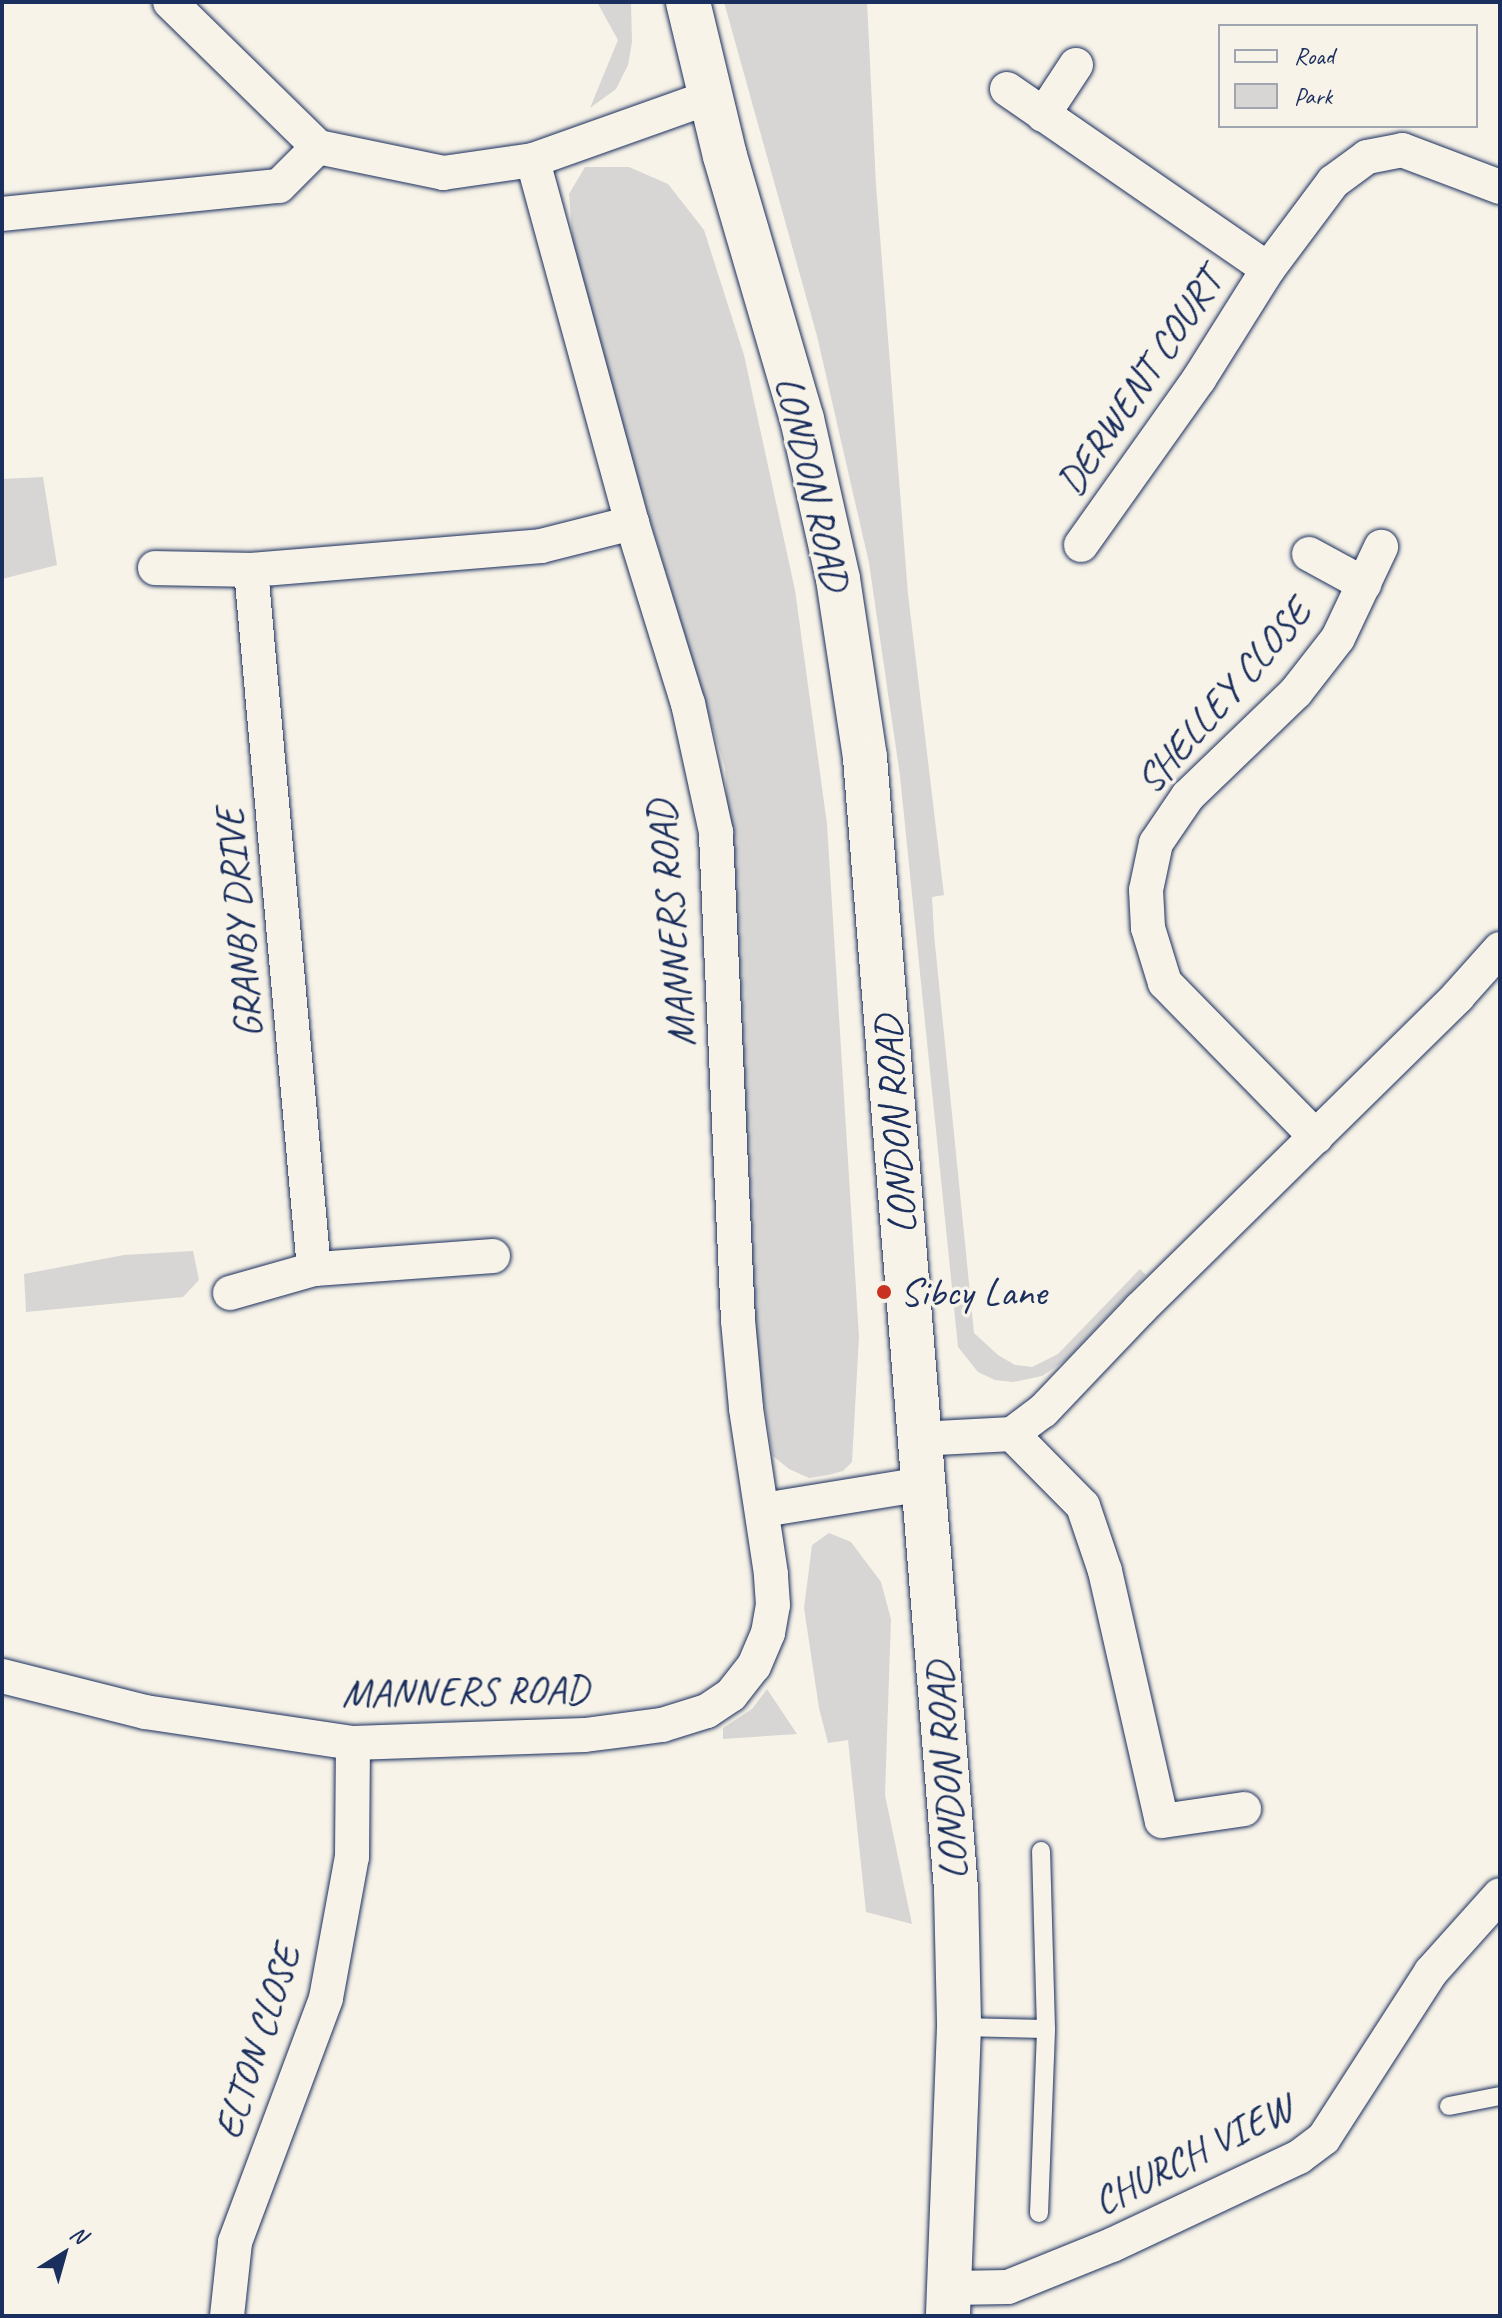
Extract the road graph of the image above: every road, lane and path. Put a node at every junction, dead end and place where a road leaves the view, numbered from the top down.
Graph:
1 (170, 2) edge
2 (688, 2) edge
3 (1076, 65) dead end
4 (1007, 89) dead end
5 (710, 97) junction
6 (1043, 115) junction
7 (318, 147) junction
8 (533, 160) junction
9 (1500, 187) edge
10 (2, 214) edge
11 (1268, 269) junction
12 (632, 523) junction
13 (1081, 545) dead end
14 (1381, 547) dead end
15 (1309, 554) dead end
16 (155, 568) dead end
17 (251, 570) junction
18 (1364, 584) junction
19 (1500, 949) edge
20 (1316, 1137) junction
21 (493, 1256) dead end
22 (314, 1269) junction
23 (230, 1293) dead end
24 (1012, 1434) junction
25 (918, 1439) junction
26 (923, 1484) junction
27 (763, 1510) junction
28 (2, 1676) edge
29 (353, 1743) junction
30 (1244, 1809) dead end
31 (1041, 1851) dead end
32 (1500, 1895) edge
33 (959, 2027) junction
34 (1046, 2029) junction
35 (1500, 2096) edge
36 (1449, 2106) dead end
37 (1039, 2213) dead end
38 (949, 2302) edge
39 (227, 2316) edge

1 - 7 street
2 - 5 main road, LONDON ROAD
3 - 6 street
4 - 6 street, DERWENT COURT
5 - 8 street
5 - 25 main road, LONDON ROAD
6 - 11 street, DERWENT COURT
7 - 8 street
7 - 10 street
8 - 12 street, MANNERS ROAD
9 - 11 street, DERWENT COURT
11 - 13 street, DERWENT COURT
12 - 17 street
12 - 27 street, MANNERS ROAD
14 - 18 street, SHELLEY CLOSE
15 - 18 street, SHELLEY CLOSE
16 - 17 street
17 - 22 street, GRANBY DRIVE
18 - 20 street, SHELLEY CLOSE
19 - 20 street
20 - 24 street
21 - 22 street
22 - 23 street
24 - 25 street
24 - 30 street
25 - 26 main road, LONDON ROAD
26 - 27 street
26 - 33 main road, LONDON ROAD
27 - 29 street, MANNERS ROAD
28 - 29 street, MANNERS ROAD
29 - 39 street, ELTON CLOSE
31 - 34 lane
32 - 38 street, CHURCH VIEW
33 - 34 lane
33 - 38 main road, LONDON ROAD
34 - 37 lane
35 - 36 lane

